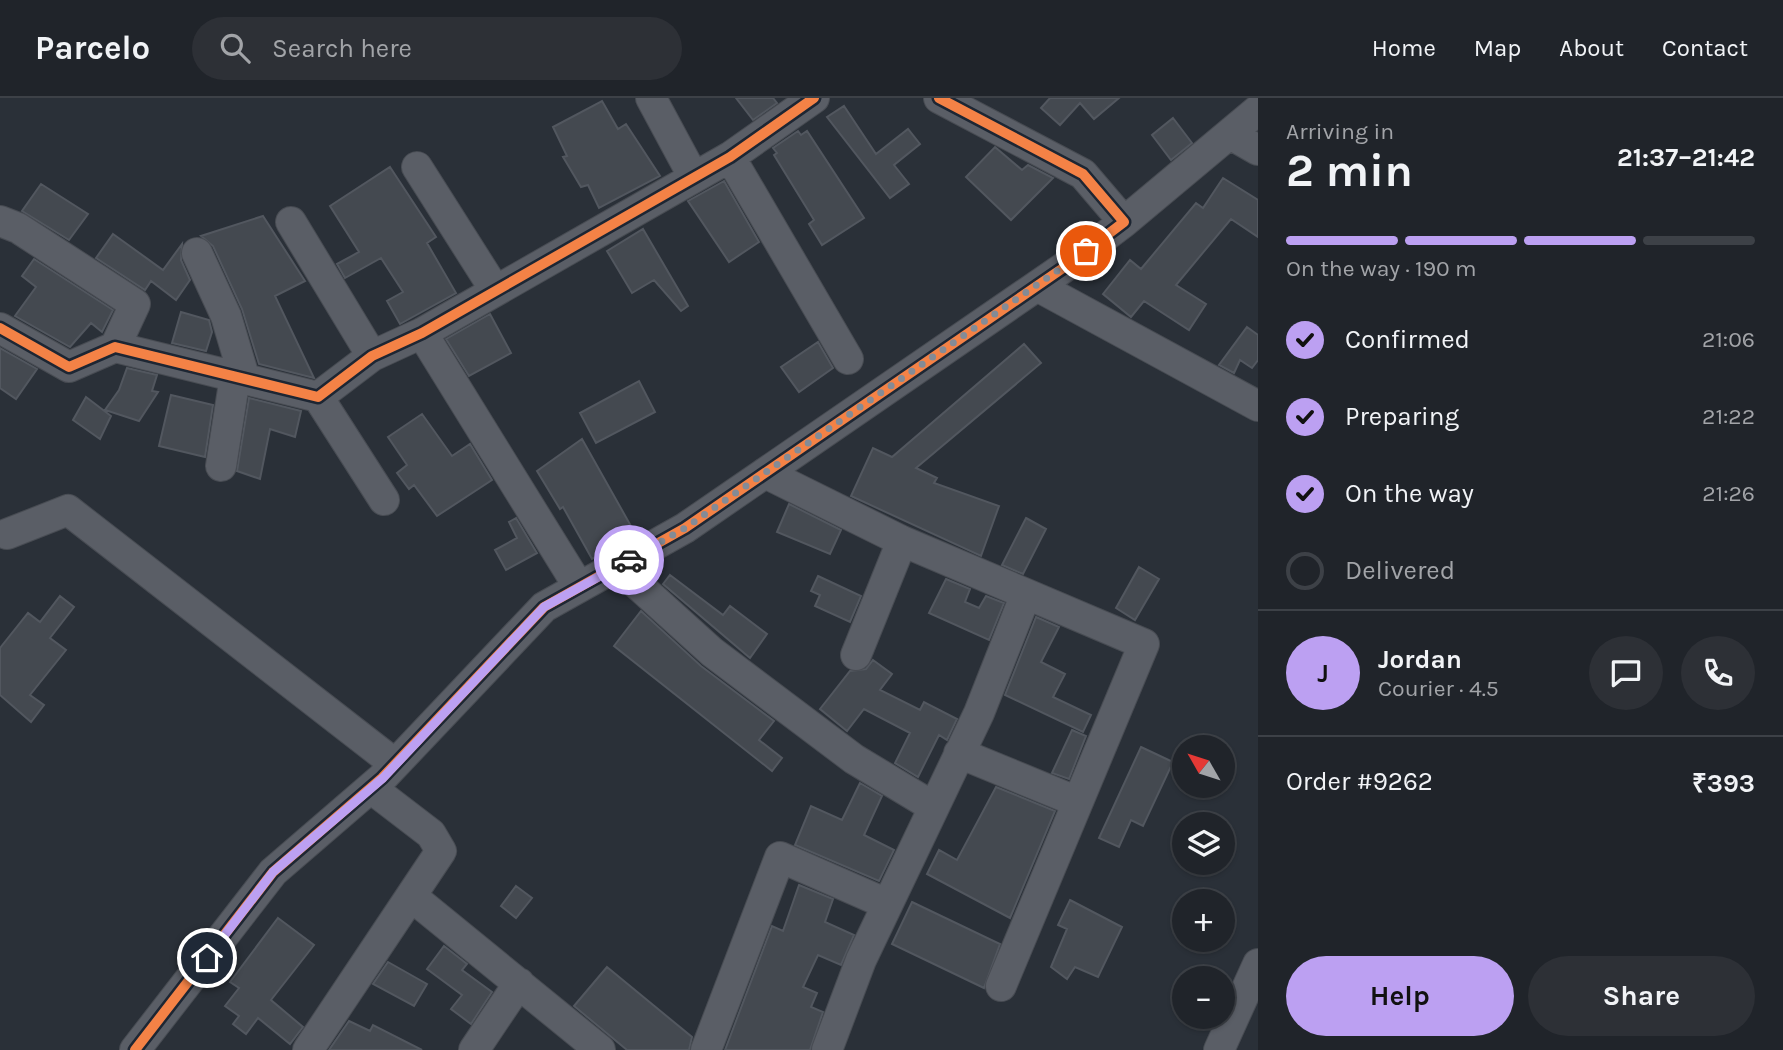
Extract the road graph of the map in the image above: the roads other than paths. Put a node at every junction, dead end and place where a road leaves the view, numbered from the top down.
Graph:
1 (651, 98) edge
2 (814, 98) edge
3 (939, 98) edge
4 (1258, 110) edge
5 (1230, 134) junction
6 (1258, 150) edge
7 (730, 157) junction
8 (417, 167) dead end
9 (693, 176) junction
10 (0, 221) edge
11 (291, 222) dead end
12 (1124, 222) junction
13 (197, 253) dead end
14 (1037, 286) junction
15 (495, 290) junction
16 (0, 328) edge
17 (422, 333) junction
18 (115, 348) junction
19 (372, 356) junction
20 (848, 359) dead end
21 (240, 379) junction
22 (318, 397) junction
23 (1258, 405) edge
24 (221, 466) dead end
25 (765, 473) junction
26 (384, 500) dead end
27 (7, 534) dead end
28 (901, 541) junction
29 (617, 566) junction
30 (579, 587) junction
31 (1026, 594) junction
32 (856, 655) dead end
33 (959, 753) junction
34 (395, 764) junction
35 (371, 788) junction
36 (1078, 802) junction
37 (932, 806) junction
38 (411, 896) junction
39 (887, 904) junction
40 (1258, 964) edge
41 (519, 983) junction
42 (1001, 986) dead end
43 (135, 1050) edge
44 (308, 1050) edge
45 (474, 1050) edge
46 (600, 1050) edge
47 (706, 1050) edge
48 (827, 1050) edge
49 (1219, 1050) edge

1 - 9 street
2 - 7 street
3 - 12 street
4 - 5 street
5 - 6 street
5 - 12 street
7 - 9 street
7 - 20 street
8 - 15 street
9 - 15 street
10 - 18 street
11 - 19 street
12 - 14 street
13 - 21 street
14 - 23 street
14 - 25 street
15 - 17 street
16 - 18 street
17 - 19 street
17 - 30 street
18 - 21 street
19 - 22 street
21 - 22 street
21 - 24 street
22 - 26 street
25 - 28 street
25 - 29 street
27 - 34 street
28 - 31 street
28 - 32 street
29 - 30 street
29 - 37 street
30 - 34 street
31 - 33 street
31 - 36 street
33 - 36 street
33 - 37 street
34 - 35 street
35 - 38 street
35 - 43 street
36 - 42 street
37 - 39 street
38 - 41 street
38 - 44 street
39 - 47 street
39 - 48 street
40 - 49 street
41 - 45 street
41 - 46 street

